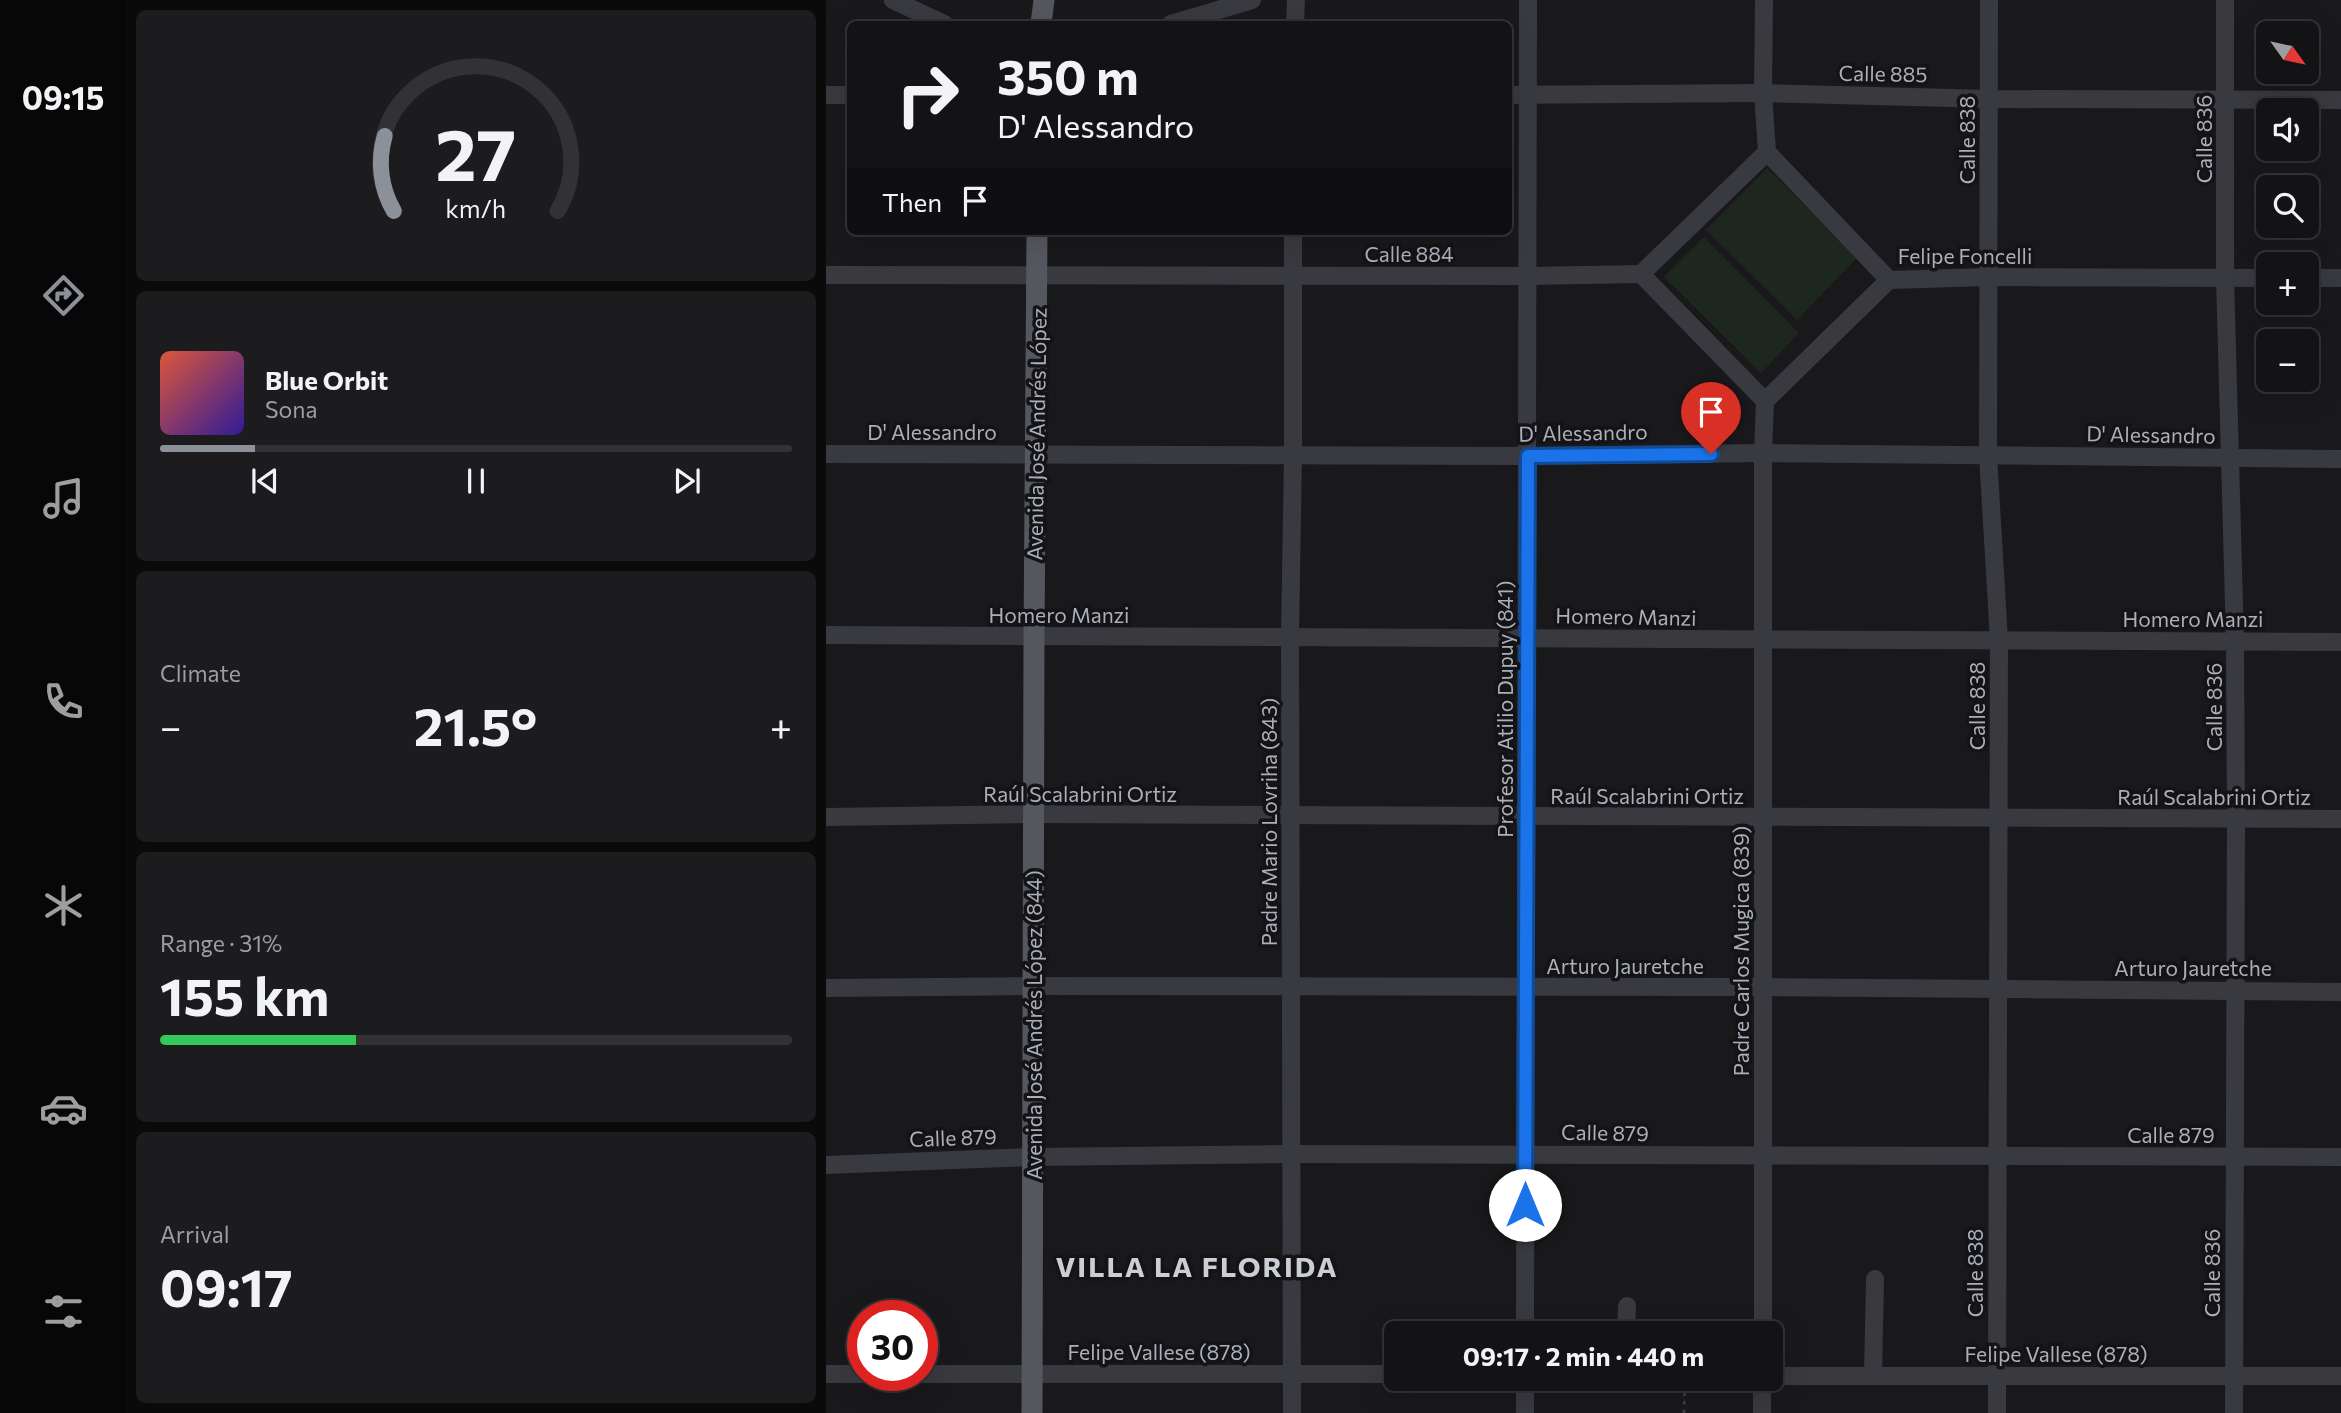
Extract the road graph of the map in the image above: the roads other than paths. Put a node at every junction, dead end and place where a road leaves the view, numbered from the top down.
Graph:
1 (893, 0) edge
2 (1044, 0) edge
3 (1252, 0) edge
4 (1296, 0) edge
5 (1528, 0) edge
6 (1764, 0) edge
7 (1989, 0) edge
8 (2225, 0) edge
9 (938, 21) edge
10 (1041, 21) edge
11 (1181, 21) edge
12 (1295, 21) edge
13 (1763, 93) junction
14 (826, 95) edge
15 (847, 95) edge
16 (1529, 95) junction
17 (1512, 96) edge
18 (2226, 98) junction
19 (1989, 99) junction
20 (2341, 100) edge
21 (1767, 152) junction
22 (1037, 235) edge
23 (1293, 235) edge
24 (1641, 274) junction
25 (826, 275) edge
26 (1037, 275) junction
27 (1293, 275) junction
28 (1526, 276) junction
29 (1989, 277) junction
30 (2225, 278) junction
31 (2256, 278) edge
32 (2319, 278) edge
33 (2341, 278) edge
34 (1889, 279) junction
35 (1765, 401) junction
36 (1763, 453) junction
37 (826, 454) edge
38 (1035, 454) junction
39 (1293, 455) junction
40 (1988, 455) junction
41 (1528, 456) junction
42 (2228, 458) junction
43 (2341, 459) edge
44 (826, 635) edge
45 (1290, 636) junction
46 (1034, 637) junction
47 (1526, 637) junction
48 (1763, 640) junction
49 (1999, 640) junction
50 (2235, 641) junction
51 (2341, 642) edge
52 (1034, 814) junction
53 (826, 817) edge
54 (1291, 817) junction
55 (1527, 817) junction
56 (1762, 818) junction
57 (1999, 818) junction
58 (2236, 819) junction
59 (2341, 819) edge
60 (1034, 986) junction
61 (1292, 986) junction
62 (1763, 987) junction
63 (826, 988) edge
64 (1524, 988) junction
65 (1999, 989) junction
66 (2234, 990) junction
67 (2341, 992) edge
68 (1291, 1154) junction
69 (1525, 1154) junction
70 (1764, 1156) junction
71 (2233, 1156) junction
72 (1032, 1157) junction
73 (1997, 1157) junction
74 (2341, 1157) edge
75 (826, 1165) edge
76 (1875, 1279) dead end
77 (1628, 1306) dead end
78 (1525, 1321) edge
79 (1627, 1321) edge
80 (1763, 1321) edge
81 (1032, 1373) junction
82 (826, 1374) edge
83 (847, 1374) edge
84 (938, 1374) edge
85 (1292, 1374) junction
86 (1384, 1374) edge
87 (1873, 1375) junction
88 (2234, 1375) junction
89 (1783, 1376) edge
90 (1997, 1376) junction
91 (2341, 1376) edge
92 (1525, 1391) edge
93 (1762, 1391) edge
94 (1032, 1413) edge
95 (1292, 1413) edge
96 (1525, 1413) edge
97 (1762, 1413) edge
98 (1997, 1413) edge
99 (2234, 1413) edge

1 - 9 street
2 - 10 main road
3 - 11 street
4 - 12 street
5 - 16 street, Profesor Atilio Dupuy (841)
6 - 13 street
7 - 19 street, Calle 838
8 - 18 street, Calle 836
13 - 16 street, Calle 885
13 - 19 street, Calle 885
13 - 21 street
14 - 15 street
16 - 17 street, Calle 885
16 - 28 street, Profesor Atilio Dupuy (841)
18 - 19 street, Calle 885
18 - 20 street, Calle 885
18 - 30 street, Calle 836
19 - 29 street, Calle 838
21 - 24 street
21 - 34 street, Felipe Foncelli
22 - 26 main road, Avenida José Andrés López
23 - 27 street, Padre Mario Lovriha (843)
24 - 28 street, Calle 884
24 - 35 street
25 - 26 street, Calle 884
26 - 27 street, Calle 884
26 - 38 main road, Avenida José Andrés López
27 - 28 street, Calle 884
27 - 39 street, Padre Mario Lovriha (843)
28 - 41 street, Profesor Atilio Dupuy (841)
29 - 30 street, Felipe Foncelli
29 - 34 street, Felipe Foncelli
29 - 40 street, Calle 838
30 - 31 street, Felipe Foncelli
30 - 42 street, Calle 836
32 - 33 street
34 - 35 street
35 - 36 street, Padre Carlos Mugica (839)
36 - 40 street, D' Alessandro
36 - 41 street, D' Alessandro
36 - 48 street, Padre Carlos Mugica (839)
37 - 38 street, D' Alessandro
38 - 39 street, D' Alessandro
38 - 46 main road, Avenida José Andrés López
39 - 41 street, D' Alessandro
39 - 45 street, Padre Mario Lovriha (843)
40 - 42 street, D' Alessandro
40 - 49 street, Calle 838
41 - 47 street, Profesor Atilio Dupuy (841)
42 - 43 street, D' Alessandro
42 - 50 street, Calle 836
44 - 46 street, Homero Manzi
45 - 46 street, Homero Manzi
45 - 47 street, Homero Manzi
45 - 54 street, Padre Mario Lovriha (843)
46 - 52 main road, Avenida José Andrés López (844)
47 - 48 street, Homero Manzi
47 - 55 street, Profesor Atilio Dupuy (841)
48 - 49 street, Homero Manzi
48 - 56 street, Padre Carlos Mugica (839)
49 - 50 street, Homero Manzi
49 - 57 street, Calle 838
50 - 51 street, Homero Manzi
50 - 58 street, Calle 836
52 - 53 street, Raúl Scalabrini Ortiz
52 - 54 street, Raúl Scalabrini Ortiz
52 - 60 main road, Avenida José Andrés López (844)
54 - 55 street, Raúl Scalabrini Ortiz
54 - 61 street, Padre Mario Lovriha (843)
55 - 56 street, Raúl Scalabrini Ortiz
55 - 64 street, Profesor Atilio Dupuy (841)
56 - 57 street, Raúl Scalabrini Ortiz
56 - 62 street, Padre Carlos Mugica (839)
57 - 58 street, Raúl Scalabrini Ortiz
57 - 65 street, Calle 838
58 - 59 street, Raúl Scalabrini Ortiz
58 - 66 street, Calle 836
60 - 61 street, Arturo Jauretche
60 - 63 street, Arturo Jauretche
60 - 72 main road, Avenida José Andrés López (844)
61 - 64 street, Arturo Jauretche
61 - 68 street, Padre Mario Lovriha (843)
62 - 64 street, Arturo Jauretche
62 - 65 street, Arturo Jauretche
62 - 70 street, Padre Carlos Mugica (839)
64 - 69 street, Profesor Atilio Dupuy (841)
65 - 66 street, Arturo Jauretche
65 - 73 street, Calle 838
66 - 67 street, Arturo Jauretche
66 - 71 street, Calle 836
68 - 69 street, Calle 879
68 - 72 street, Calle 879
68 - 85 street, Padre Mario Lovriha (843)
69 - 70 street, Calle 879
69 - 78 street, Profesor Atilio Dupuy (841)
70 - 73 street, Calle 879
70 - 80 street, Padre Carlos Mugica (839)
71 - 73 street, Calle 879
71 - 74 street, Calle 879
71 - 88 street, Calle 836
72 - 75 street, Calle 879
72 - 81 main road, Avenida José Andrés López (844)
73 - 90 street, Calle 838
76 - 87 street
77 - 79 street
81 - 84 street, Felipe Vallese (878)
81 - 85 street, Felipe Vallese (878)
81 - 94 main road, Avenida José Andrés López (844)
82 - 83 street
85 - 86 street, Felipe Vallese (878)
85 - 95 street, Padre Mario Lovriha (843)
87 - 89 street, Felipe Vallese (878)
87 - 90 street, Felipe Vallese (878)
88 - 90 street, Felipe Vallese (878)
88 - 91 street, Felipe Vallese (878)
88 - 99 street, Calle 836
90 - 98 street, Calle 838
92 - 96 street
93 - 97 street

